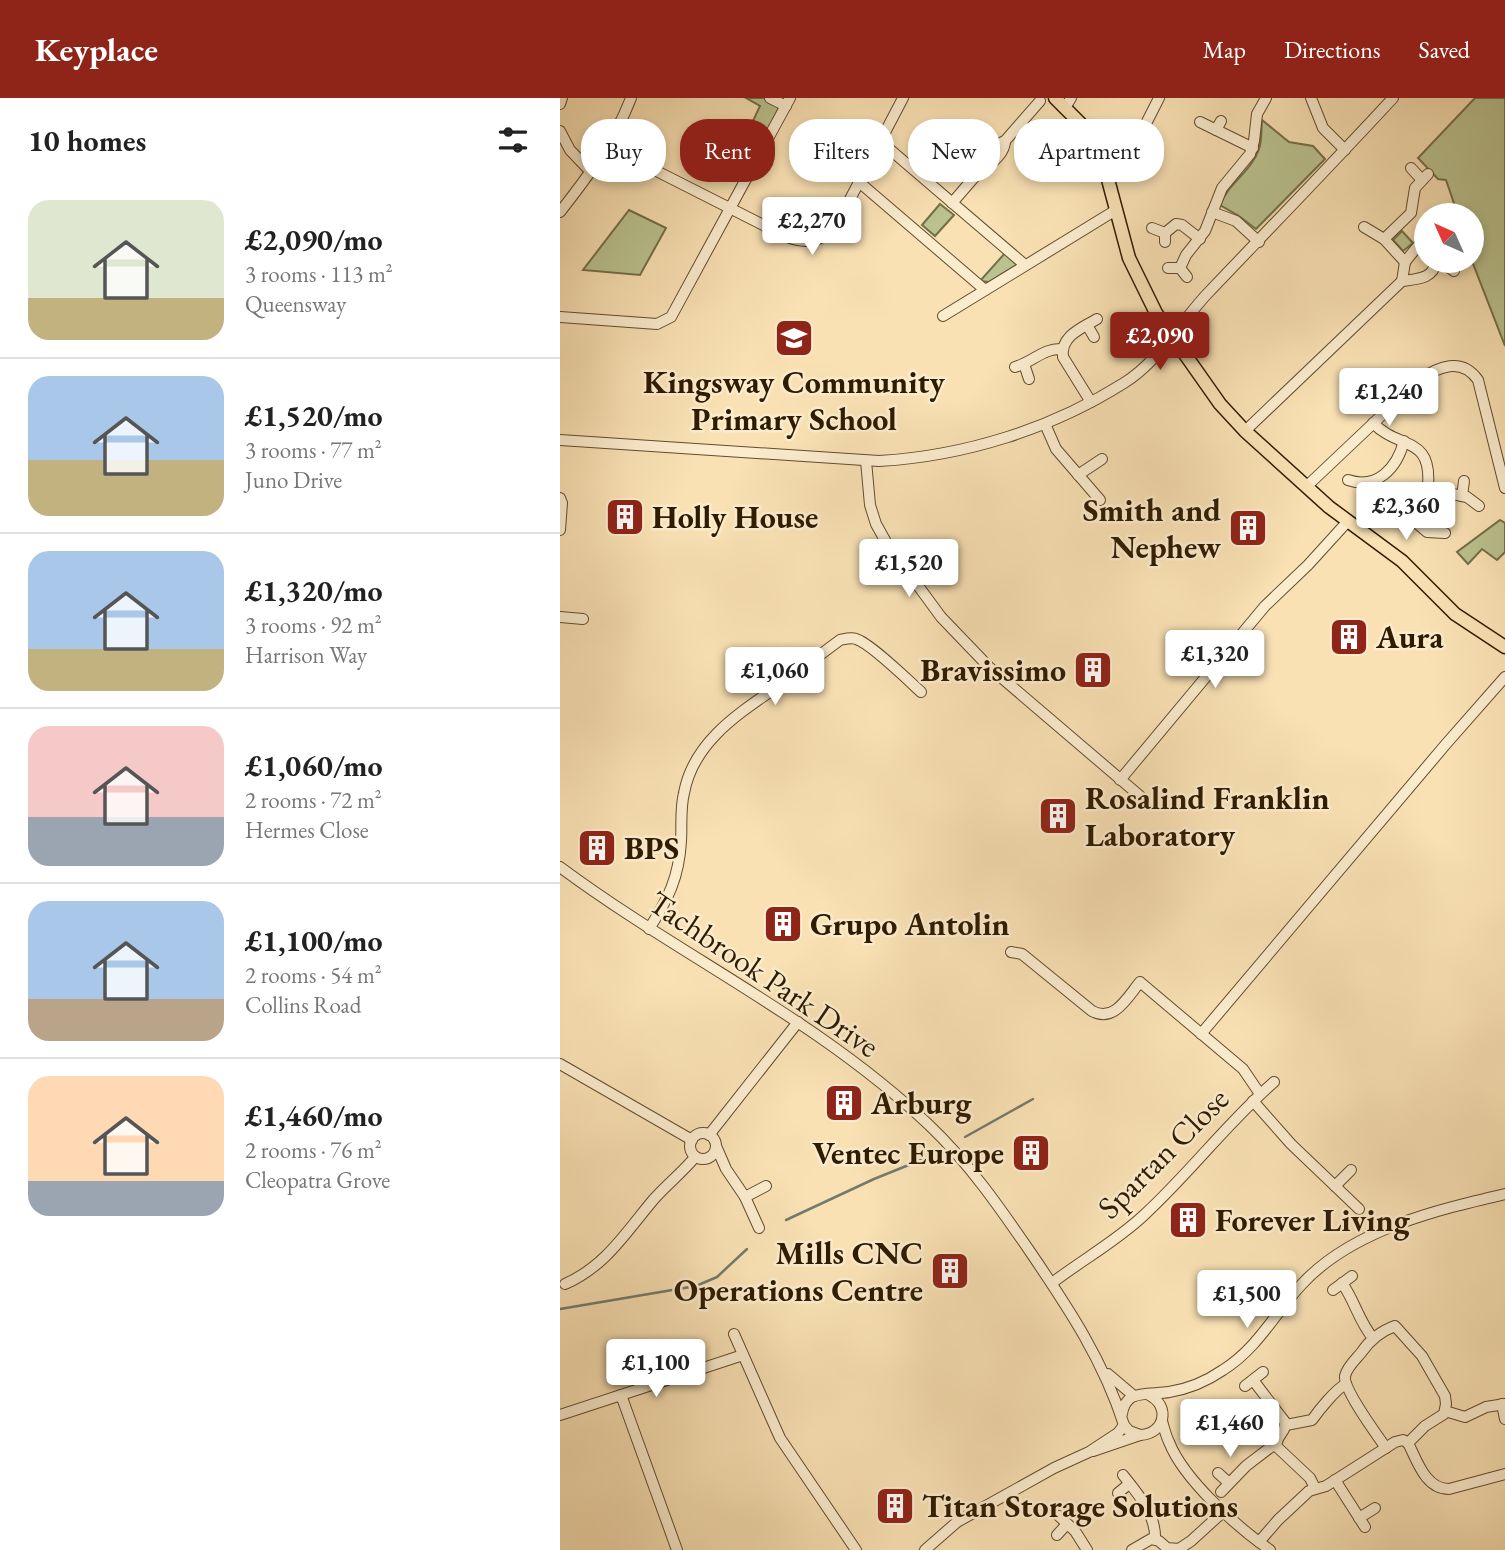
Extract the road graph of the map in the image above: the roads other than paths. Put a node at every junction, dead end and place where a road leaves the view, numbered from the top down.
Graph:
1 (562, 98) edge
2 (631, 98) edge
3 (770, 98) edge
4 (904, 98) edge
5 (1055, 98) edge
6 (1159, 98) edge
7 (1266, 98) edge
8 (1311, 98) edge
9 (1393, 98) edge
10 (1040, 101) dead end
11 (788, 102) edge
12 (1068, 103) edge
13 (560, 104) edge
14 (622, 119) edge
15 (892, 119) edge
16 (1079, 119) edge
17 (1148, 119) edge
18 (1199, 122) dead end
19 (560, 131) edge
20 (1253, 148) junction
21 (1345, 150) junction
22 (894, 153) edge
23 (581, 162) edge
24 (1411, 168) dead end
25 (666, 176) edge
26 (583, 182) edge
27 (859, 182) joint
28 (1108, 182) edge
29 (952, 203) junction
30 (731, 209) junction
31 (1116, 210) junction
32 (560, 212) edge
33 (1212, 212) junction
34 (1364, 227) dead end
35 (1152, 228) dead end
36 (1200, 239) junction
37 (1384, 239) junction
38 (1259, 242) junction
39 (1414, 251) edge
40 (1405, 262) junction
41 (1025, 265) junction
42 (1168, 268) dead end
43 (1430, 273) edge
44 (1402, 281) junction
45 (985, 290) junction
46 (943, 316) dead end
47 (560, 317) edge
48 (1097, 319) dead end
49 (1087, 325) junction
50 (1173, 336) junction
51 (1094, 337) dead end
52 (1062, 349) junction
53 (1028, 379) dead end
54 (1091, 402) junction
55 (1373, 423) junction
56 (1045, 424) junction
57 (1245, 431) junction
58 (560, 440) edge
59 (1405, 441) junction
60 (1102, 459) dead end
61 (866, 461) junction
62 (1078, 475) junction
63 (1348, 480) dead end
64 (1464, 481) dead end
65 (1367, 484) junction
66 (1307, 486) junction
67 (1505, 488) edge
68 (1428, 489) junction
69 (1367, 496) dead end
70 (1462, 496) junction
71 (560, 498) edge
72 (1100, 500) dead end
73 (1479, 506) dead end
74 (1348, 521) junction
75 (560, 530) edge
76 (1446, 533) dead end
77 (560, 617) edge
78 (583, 619) dead end
79 (1505, 647) edge
80 (1505, 677) edge
81 (921, 692) dead end
82 (1120, 780) junction
83 (1147, 803) dead end
84 (560, 867) edge
85 (649, 929) junction
86 (1011, 952) dead end
87 (798, 1021) junction
88 (1201, 1034) junction
89 (560, 1064) edge
90 (1274, 1082) dead end
91 (1256, 1097) junction
92 (709, 1135) junction
93 (692, 1140) junction
94 (716, 1146) junction
95 (695, 1157) junction
96 (708, 1158) junction
97 (726, 1169) junction
98 (1351, 1170) dead end
99 (766, 1186) dead end
100 (1335, 1186) junction
101 (1505, 1194) edge
102 (745, 1197) junction
103 (1359, 1209) dead end
104 (759, 1228) dead end
105 (1352, 1276) dead end
106 (1052, 1283) junction
107 (1342, 1283) junction
108 (565, 1284) dead end
109 (1333, 1290) dead end
110 (734, 1334) dead end
111 (1373, 1338) junction
112 (743, 1355) junction
113 (1104, 1369) junction
114 (1263, 1372) dead end
115 (1346, 1384) junction
116 (1184, 1390) junction
117 (621, 1395) junction
118 (1148, 1395) junction
119 (1135, 1396) junction
120 (1504, 1404) edge
121 (1163, 1409) junction
122 (1445, 1411) junction
123 (560, 1415) edge
124 (1505, 1419) edge
125 (1123, 1420) junction
126 (1162, 1421) junction
127 (1286, 1425) junction
128 (1153, 1432) junction
129 (1140, 1435) junction
130 (1276, 1443) junction
131 (1408, 1443) junction
132 (1169, 1444) junction
133 (1386, 1448) junction
134 (1089, 1452) junction
135 (1218, 1473) dead end
136 (1505, 1474) edge
137 (1335, 1480) junction
138 (1229, 1483) junction
139 (1315, 1489) junction
140 (1221, 1492) dead end
141 (1118, 1493) dead end
142 (1375, 1508) dead end
143 (1224, 1511) junction
144 (1057, 1535) dead end
145 (1155, 1539) junction
146 (1259, 1542) junction
147 (929, 1548) edge
148 (677, 1550) edge
149 (856, 1550) edge
150 (1087, 1550) edge
151 (1132, 1550) edge
152 (1173, 1550) edge
153 (1270, 1550) edge

1 - 13 street
2 - 14 street
3 - 11 street
4 - 15 street
5 - 12 main road
6 - 17 street
7 - 20 street
8 - 21 street
9 - 21 street
10 - 29 street
11 - 30 street
12 - 16 main road
18 - 20 street
19 - 23 street
20 - 33 street
21 - 38 street
22 - 29 street
24 - 37 street
25 - 30 street
26 - 32 street
27 - 30 street
27 - 45 street
28 - 31 main road
29 - 41 street
30 - 47 street
31 - 41 street
31 - 50 main road
33 - 36 street
33 - 38 street
34 - 37 street
35 - 36 street
36 - 42 street
37 - 40 street
38 - 50 street
39 - 40 street
40 - 44 street
41 - 45 street
43 - 44 street
44 - 57 street
45 - 46 street
48 - 49 street
49 - 51 street
49 - 52 street
50 - 54 street
50 - 57 main road
52 - 53 street
52 - 54 street
54 - 56 street
55 - 59 street
55 - 66 street
55 - 67 street
56 - 61 street
56 - 62 street
57 - 66 main road
58 - 61 street
59 - 65 street
59 - 68 street
60 - 62 street
61 - 82 street
62 - 72 street
63 - 65 street
64 - 70 street
65 - 69 street
66 - 74 main road
68 - 70 street
68 - 76 street
70 - 73 street
71 - 75 street
74 - 79 main road
74 - 82 street
77 - 78 street
80 - 88 street
81 - 85 street
82 - 83 street
84 - 85 street, Tachbrook Park Drive
85 - 87 street, Tachbrook Park Drive
86 - 88 street
87 - 92 street
87 - 106 street, Tachbrook Park Drive
88 - 91 street
89 - 93 street
90 - 91 street, Spartan Close
91 - 100 street
91 - 106 street, Spartan Close
92 - 93 street
92 - 94 street
93 - 95 street
94 - 96 street
94 - 97 street
95 - 96 street
95 - 108 street
96 - 97 street
97 - 102 street
98 - 100 street
99 - 102 street
100 - 103 street
101 - 116 street
102 - 104 street
105 - 107 street
106 - 113 street, Tachbrook Park Drive
107 - 109 street
107 - 111 street
110 - 112 street
111 - 115 street
111 - 122 street
112 - 117 street
112 - 149 street
113 - 119 street, Tachbrook Park Drive
113 - 125 street, Tachbrook Park Drive
114 - 127 street
115 - 127 street
115 - 133 street
116 - 118 street
116 - 121 street
117 - 123 street
117 - 148 street
118 - 119 street
118 - 121 street
119 - 125 street
120 - 122 street
120 - 124 street
121 - 126 street
122 - 131 street
125 - 129 street
125 - 134 street
126 - 128 street
126 - 132 street
127 - 130 street
128 - 129 street
128 - 132 street
129 - 134 street
130 - 138 street
130 - 139 street
131 - 133 street
131 - 136 street
132 - 143 street
133 - 137 street
134 - 147 street
135 - 138 street
137 - 139 street
137 - 142 street
138 - 140 street
139 - 146 street
141 - 145 street
143 - 146 street
143 - 152 street
144 - 150 street
145 - 151 street
145 - 152 street
146 - 153 street

